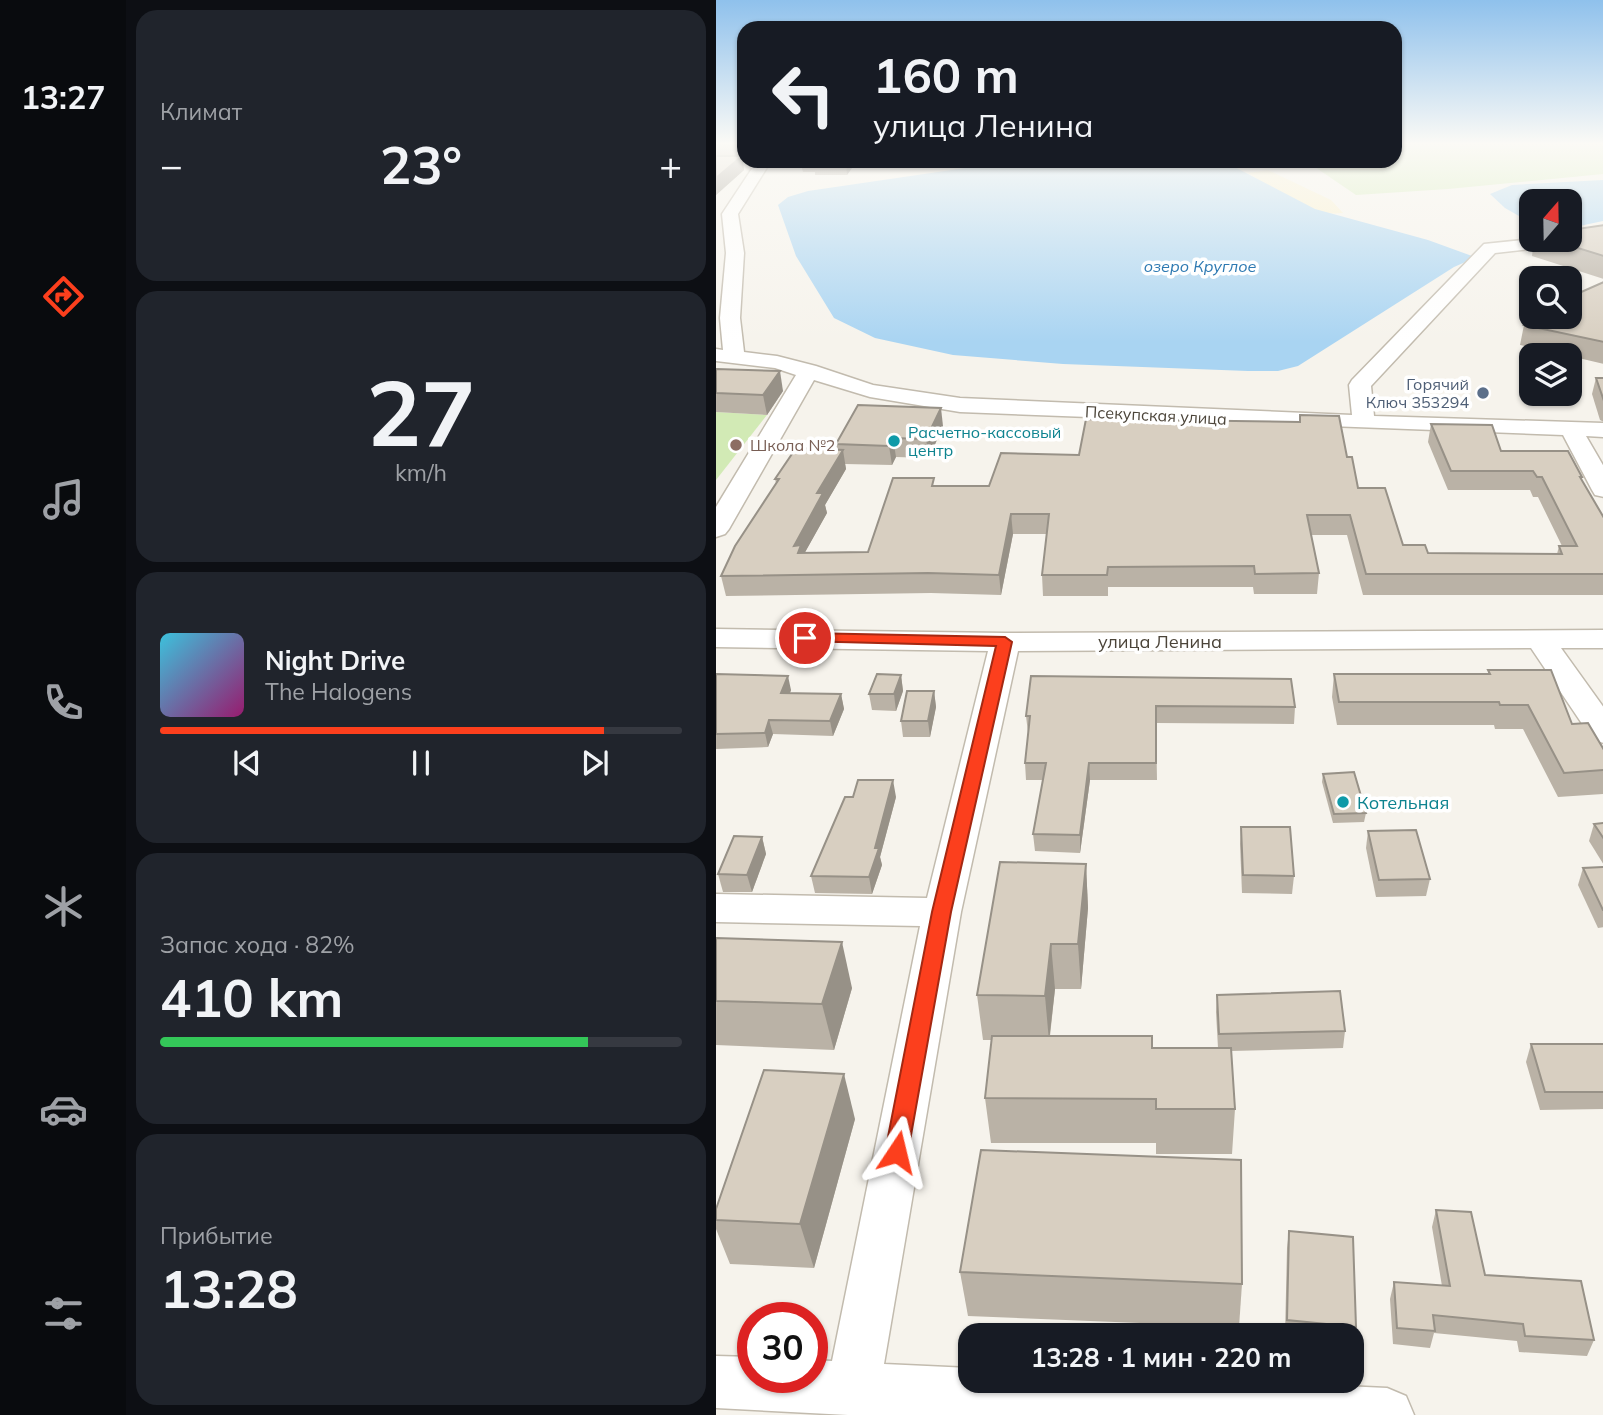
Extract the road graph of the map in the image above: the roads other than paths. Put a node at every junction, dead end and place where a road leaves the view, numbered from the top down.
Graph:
1 (723, 214) edge
2 (1519, 245) edge
3 (726, 323) edge
4 (725, 356) edge
5 (809, 370) junction
6 (1364, 422) junction
7 (1571, 429) junction
8 (1603, 430) edge
9 (1603, 490) edge
10 (716, 529) edge
11 (723, 633) edge
12 (1540, 639) junction
13 (1603, 639) edge
14 (1005, 642) junction
15 (1603, 733) edge
16 (716, 908) edge
17 (942, 912) junction
18 (716, 1382) edge
19 (853, 1390) junction
20 (1386, 1415) edge

1 - 3 street
2 - 6 street
3 - 4 street
3 - 5 street
4 - 5 street, Псекупская улица
5 - 6 street, Псекупская улица
5 - 10 street
6 - 7 street, Псекупская улица
7 - 8 street, Псекупская улица
7 - 9 street
11 - 14 street, улица Ленина
12 - 13 street, улица Ленина
12 - 14 street, улица Ленина
12 - 15 street
14 - 17 street
16 - 17 street
17 - 19 street
18 - 19 street
19 - 20 street

